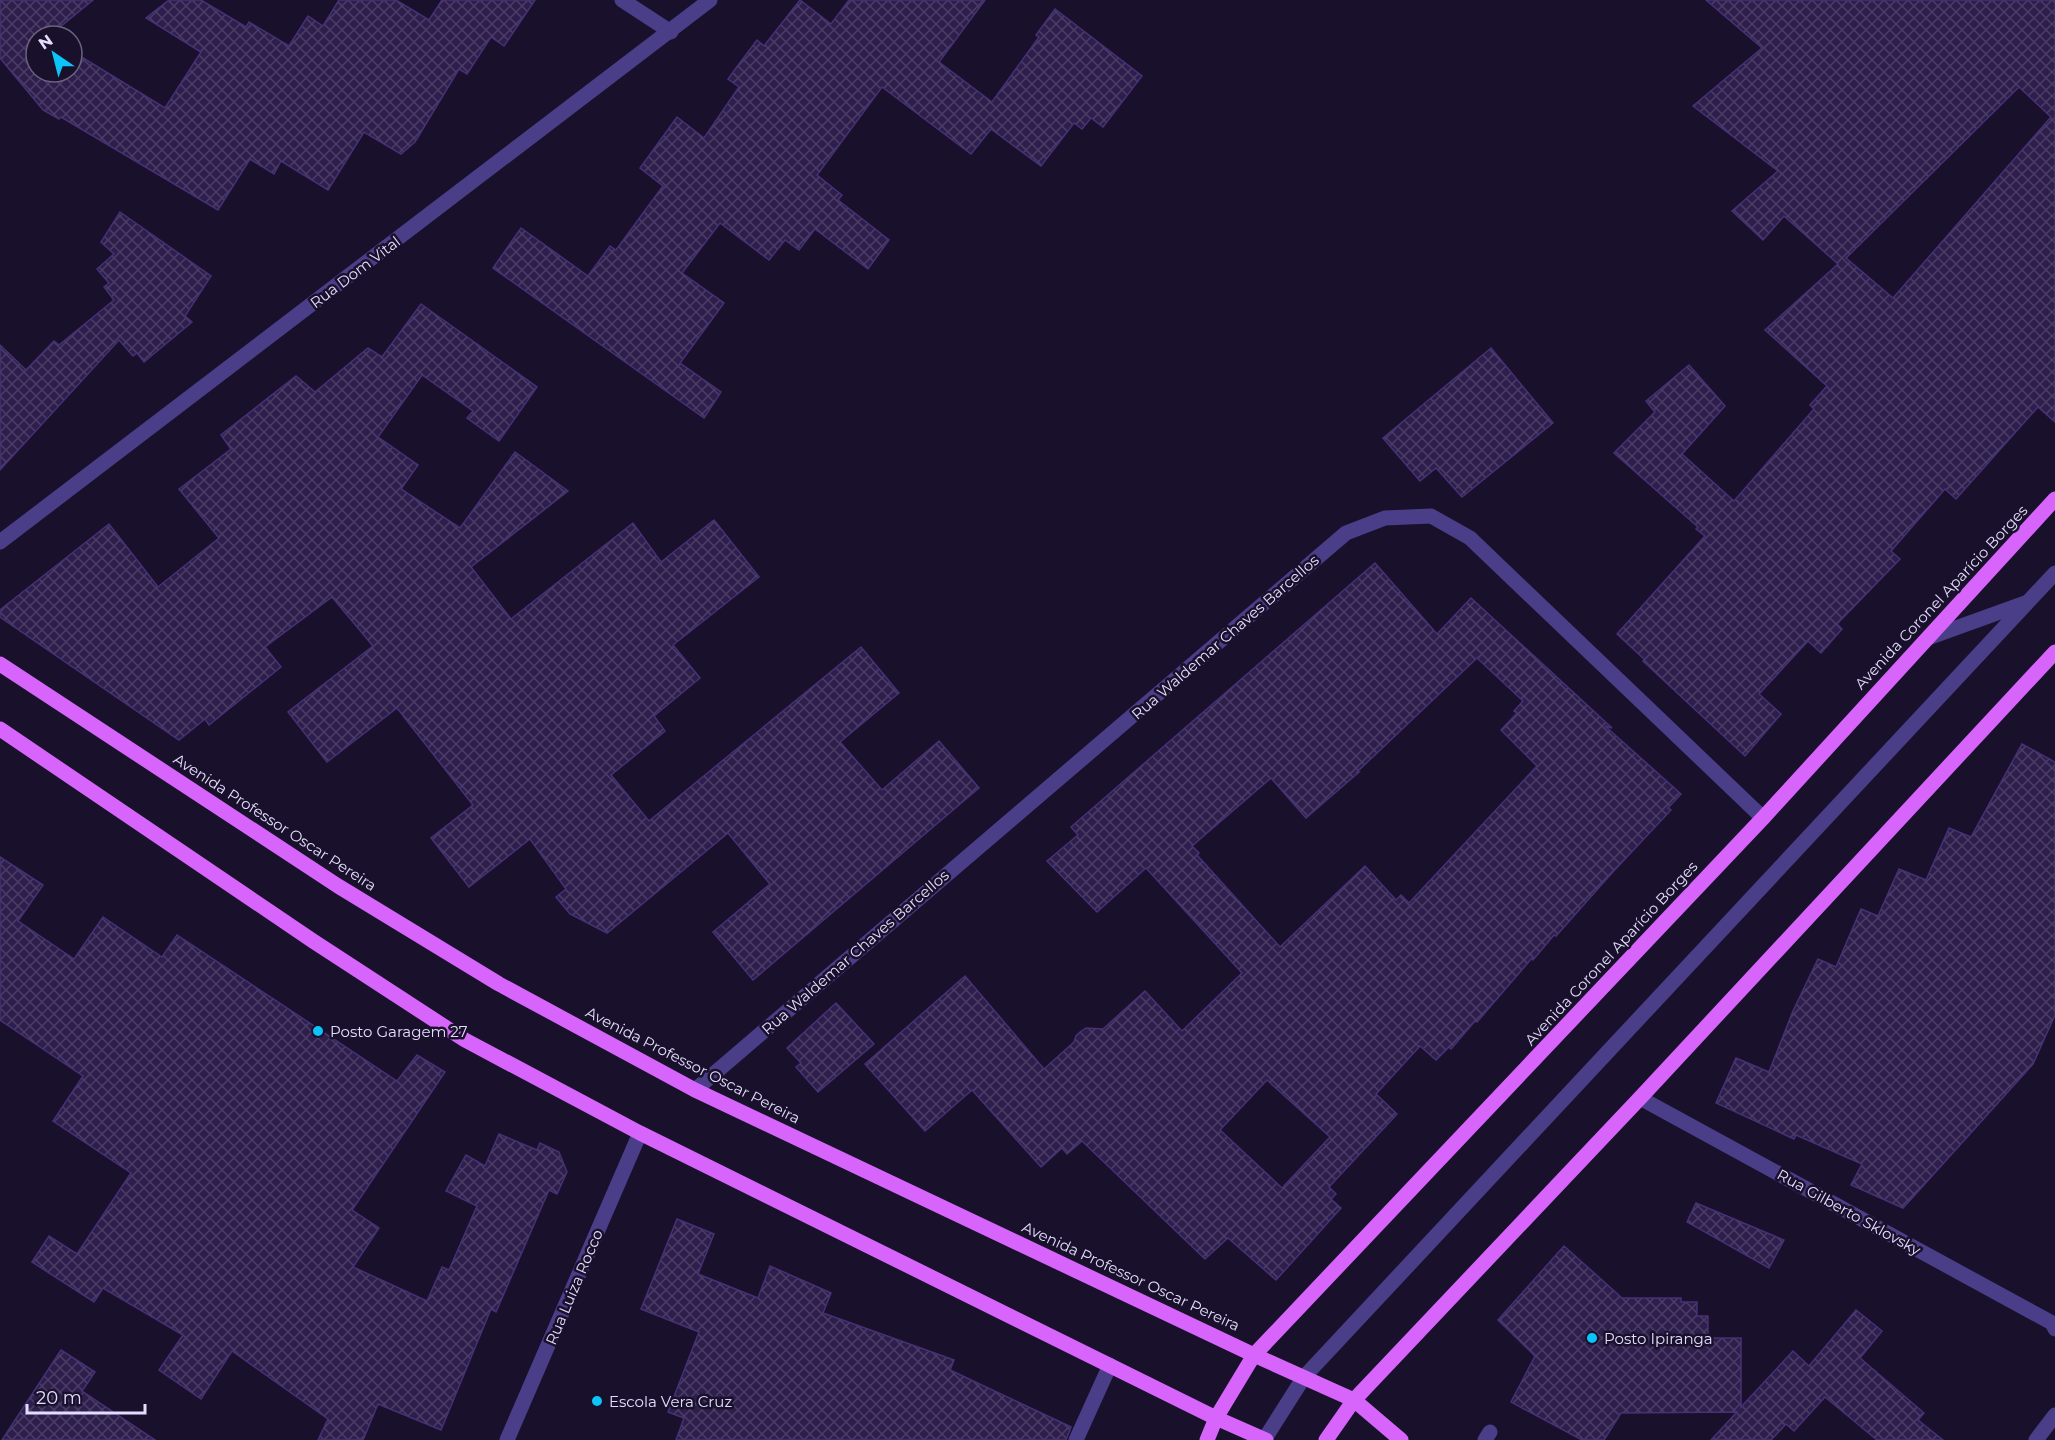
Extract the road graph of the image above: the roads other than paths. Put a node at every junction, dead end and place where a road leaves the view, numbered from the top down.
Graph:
1 (622, 0) edge
2 (710, 0) edge
3 (670, 32) junction
4 (2055, 499) edge
5 (0, 542) edge
6 (2055, 573) edge
7 (2028, 602) junction
8 (1928, 638) junction
9 (2055, 652) edge
10 (0, 664) edge
11 (0, 729) edge
12 (1763, 818) junction
13 (695, 1090) junction
14 (1640, 1098) junction
15 (640, 1133) junction
16 (2055, 1329) edge
17 (1254, 1355) junction
18 (1110, 1365) junction
19 (1304, 1377) junction
20 (1354, 1400) junction
21 (2055, 1415) edge
22 (1216, 1418) junction
23 (507, 1440) edge
24 (1076, 1440) edge
25 (1207, 1440) edge
26 (1265, 1440) edge
27 (1326, 1440) edge
28 (1401, 1440) edge
29 (2036, 1440) edge

1 - 3 street
2 - 3 street, Rua Dom Vital
3 - 5 street, Rua Dom Vital
4 - 8 main road, Avenida Coronel Aparício Borges
6 - 7 street
7 - 8 street
7 - 19 street
8 - 12 main road, Avenida Coronel Aparício Borges
9 - 14 main road
10 - 13 main road, Avenida Professor Oscar Pereira
11 - 15 main road
12 - 13 street, Rua Waldemar Chaves Barcellos
12 - 17 main road, Avenida Coronel Aparício Borges
13 - 17 main road, Avenida Professor Oscar Pereira
14 - 16 street, Rua Gilberto Sklovsky
14 - 20 main road
15 - 18 main road
15 - 23 street, Rua Luiza Rocco
17 - 19 main road, Avenida Professor Oscar Pereira
17 - 22 main road, Avenida Coronel Aparício Borges
18 - 22 main road
18 - 24 street
19 - 20 main road, Avenida Professor Oscar Pereira
19 - 26 street
20 - 27 main road
20 - 28 main road, Avenida Professor Oscar Pereira
21 - 29 street
22 - 25 main road, Avenida Coronel Aparício Borges
22 - 26 main road

